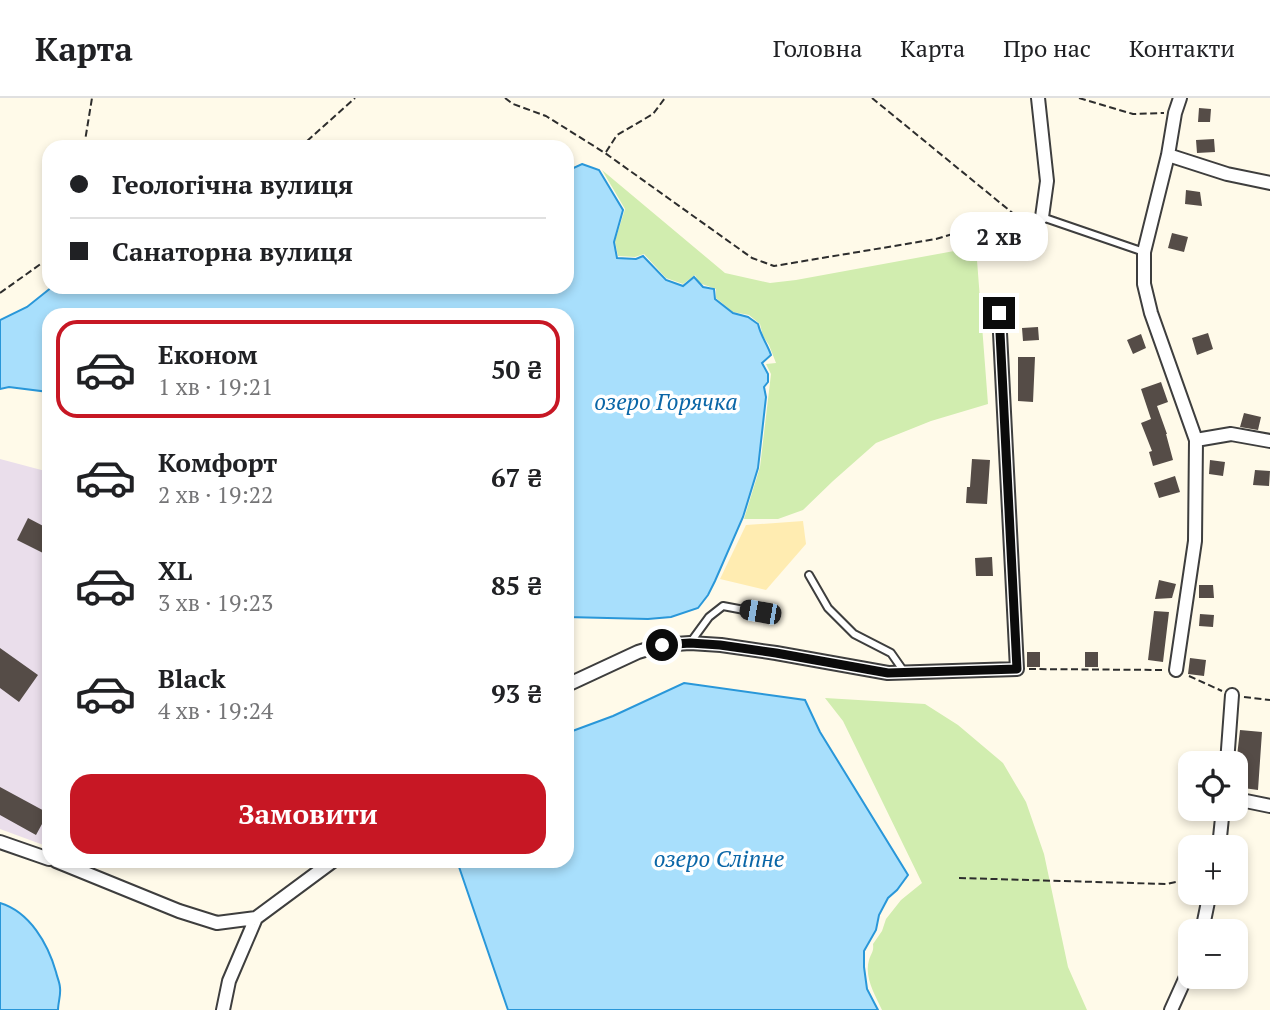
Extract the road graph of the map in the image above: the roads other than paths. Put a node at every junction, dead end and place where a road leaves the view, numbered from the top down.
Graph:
1 (1038, 98) edge
2 (1180, 98) edge
3 (1168, 155) junction
4 (1270, 183) edge
5 (1042, 217) joint
6 (1144, 252) junction
7 (999, 313) dead end
8 (1196, 440) junction
9 (1270, 441) edge
10 (809, 575) dead end
11 (760, 612) dead end
12 (690, 643) junction
13 (1177, 670) road end
14 (905, 673) junction
15 (574, 682) edge
16 (1232, 695) road end
17 (1228, 751) edge
18 (1248, 801) edge
19 (1270, 806) edge
20 (0, 842) edge
21 (42, 857) edge
22 (73, 868) edge
23 (323, 868) edge
24 (256, 918) junction
25 (1180, 989) edge
26 (223, 1010) edge
27 (1171, 1010) edge

1 - 5 street
2 - 3 street
3 - 4 street
3 - 6 street
5 - 6 lane
6 - 8 street
7 - 14 street
8 - 9 street
8 - 13 street
10 - 14 lane
11 - 12 lane
12 - 14 street
12 - 15 street
16 - 17 street
18 - 19 street
20 - 21 street
22 - 24 street
23 - 24 street
24 - 26 street
25 - 27 street

